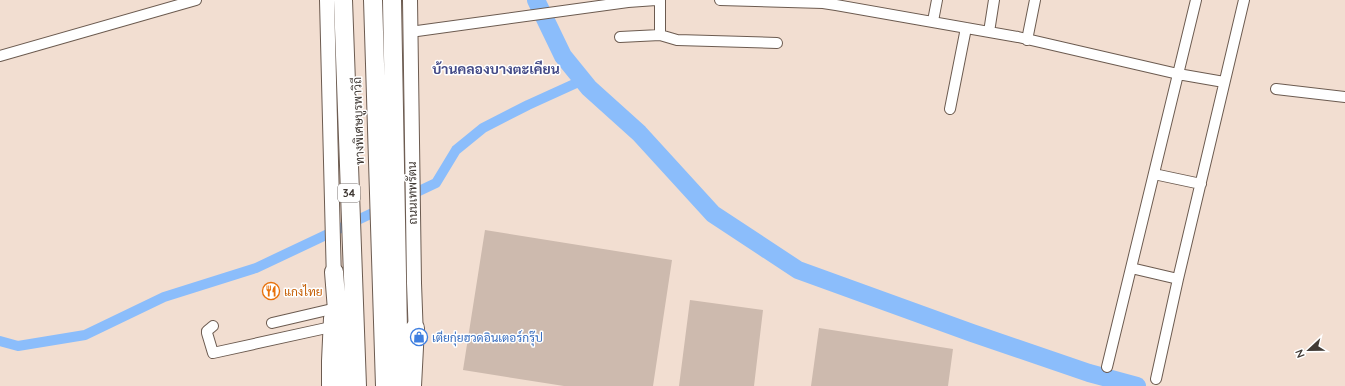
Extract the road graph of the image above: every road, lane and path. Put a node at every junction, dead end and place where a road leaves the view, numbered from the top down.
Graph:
1 (196, 0) edge
2 (327, 0) edge
3 (343, 0) edge
4 (354, 0) edge
5 (373, 0) edge
6 (392, 0) edge
7 (410, 0) edge
8 (656, 0) edge
9 (660, 0) edge
10 (720, 0) edge
11 (730, 0) edge
12 (937, 0) edge
13 (994, 0) edge
14 (1035, 0) edge
15 (1196, 0) edge
16 (1244, 0) edge
17 (795, 1) edge
18 (866, 5) edge
19 (933, 21) junction
20 (966, 28) junction
21 (410, 32) junction
22 (989, 32) junction
23 (660, 35) junction
24 (620, 37) dead end
25 (1027, 40) junction
26 (777, 43) dead end
27 (0, 56) edge
28 (1178, 74) junction
29 (1224, 82) junction
30 (1276, 89) dead end
31 (1345, 98) edge
32 (950, 109) dead end
33 (1154, 174) junction
34 (1201, 184) junction
35 (1131, 268) junction
36 (334, 272) junction
37 (1178, 279) junction
38 (332, 309) junction
39 (272, 323) dead end
40 (213, 326) dead end
41 (331, 327) junction
42 (415, 328) junction
43 (1107, 367) dead end
44 (1156, 379) dead end
45 (329, 386) edge
46 (343, 386) edge
47 (357, 386) edge
48 (367, 386) edge
49 (385, 386) edge
50 (399, 386) edge
51 (412, 386) edge
52 (421, 386) edge

1 - 27 street
2 - 36 main road, 34
3 - 47 highway, 34
4 - 48 highway, ทางพิเศษบูรพาวิถี
5 - 49 highway, ทางพิเศษบูรพาวิถี
6 - 50 highway, ถนนเทพรัตน
7 - 21 main road, ถนนเทพรัตน
8 - 21 street
9 - 23 street
10 - 11 street
11 - 17 street
12 - 19 street
13 - 22 street
14 - 25 street
15 - 28 street
16 - 29 street
17 - 18 street
18 - 19 street
19 - 20 street
20 - 22 street
20 - 32 street
21 - 42 main road, ถนนเทพรัตน
22 - 25 street
23 - 24 street
23 - 26 street
25 - 28 street
28 - 29 street
28 - 33 street
29 - 34 street
30 - 31 street
33 - 34 street
33 - 35 street
34 - 37 street
35 - 37 street
35 - 43 street
36 - 38 main road, 34
36 - 46 highway
37 - 44 street
38 - 39 street
38 - 41 main road, 34
40 - 41 street
41 - 45 main road, 34
42 - 51 highway
42 - 52 main road, ถนนเทพรัตน

